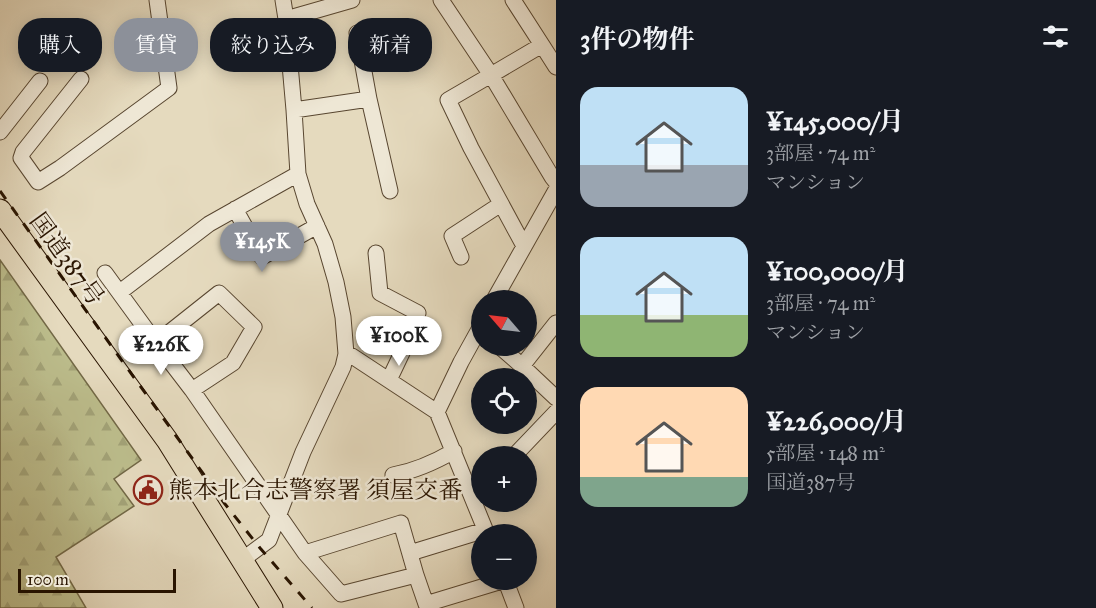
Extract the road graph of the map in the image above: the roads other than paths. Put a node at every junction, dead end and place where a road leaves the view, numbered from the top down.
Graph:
1 (158, 0) edge
2 (283, 0) edge
3 (352, 0) edge
4 (441, 0) edge
5 (513, 0) edge
6 (286, 18) edge
7 (289, 18) edge
8 (542, 45) junction
9 (556, 67) edge
10 (291, 72) edge
11 (364, 72) edge
12 (491, 75) junction
13 (81, 79) dead end
14 (40, 81) dead end
15 (369, 99) junction
16 (294, 110) junction
17 (0, 132) edge
18 (298, 174) junction
19 (556, 182) edge
20 (556, 190) edge
21 (390, 191) dead end
22 (501, 204) junction
23 (235, 209) junction
24 (0, 210) edge
25 (317, 226) junction
26 (524, 246) junction
27 (376, 254) dead end
28 (461, 257) dead end
29 (105, 273) dead end
30 (500, 290) edge
31 (120, 292) junction
32 (556, 323) edge
33 (156, 343) junction
34 (471, 344) edge
35 (346, 354) junction
36 (511, 356) edge
37 (522, 366) junction
38 (389, 380) junction
39 (192, 390) junction
40 (556, 399) edge
41 (437, 412) junction
42 (556, 412) edge
43 (524, 446) edge
44 (454, 451) junction
45 (393, 475) dead end
46 (471, 481) edge
47 (279, 514) junction
48 (471, 536) edge
49 (304, 553) junction
50 (410, 554) junction
51 (242, 560) junction
52 (416, 575) junction
53 (472, 590) edge
54 (509, 590) edge
55 (342, 601) edge
56 (272, 608) edge
57 (516, 608) edge

1 - 13 street
2 - 6 street
3 - 7 street
4 - 12 street
5 - 8 street
8 - 9 street
8 - 12 street
10 - 16 street
11 - 15 street
12 - 19 street
12 - 22 street
14 - 17 street
15 - 16 street
15 - 21 street
16 - 18 street
18 - 23 street
18 - 25 street
20 - 26 street
22 - 26 street
22 - 28 street
23 - 25 street
23 - 31 street
24 - 51 highway, 国道387号
25 - 35 street
26 - 30 street
27 - 38 street
29 - 31 street
31 - 33 street
32 - 37 street
33 - 39 street
33 - 39 street
34 - 41 street
35 - 38 street
35 - 47 street
36 - 37 street
37 - 40 street
38 - 41 street
39 - 47 street
41 - 44 street
42 - 43 street
44 - 45 street
44 - 46 street
47 - 49 street
47 - 51 street
48 - 50 street
49 - 50 street
49 - 55 street
50 - 52 street
51 - 56 highway, 国道387号
52 - 53 street
52 - 55 street
54 - 57 street

